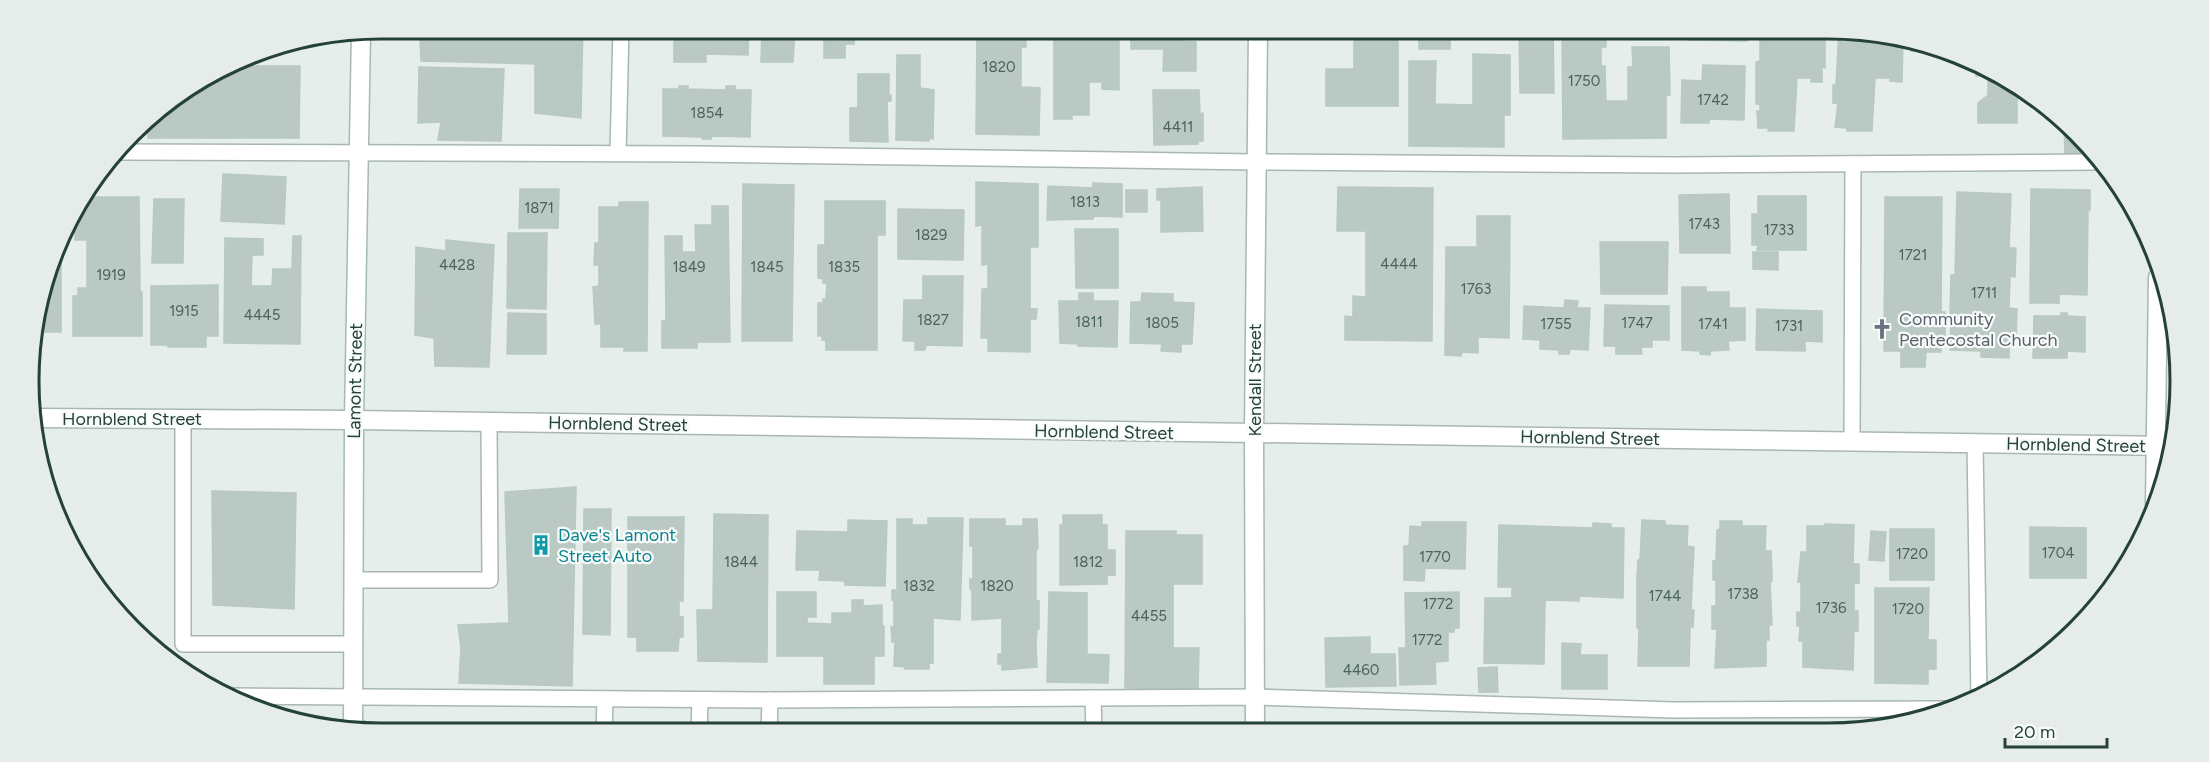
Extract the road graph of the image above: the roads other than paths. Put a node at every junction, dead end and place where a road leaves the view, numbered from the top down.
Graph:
1 (621, 39) edge
2 (1258, 39) edge
3 (361, 40) edge
4 (127, 152) edge
5 (618, 153) junction
6 (358, 154) junction
7 (1256, 162) junction
8 (2090, 162) edge
9 (1853, 164) junction
10 (2159, 294) edge
11 (41, 418) edge
12 (183, 419) junction
13 (354, 420) junction
14 (489, 422) junction
15 (1254, 434) junction
16 (1852, 442) junction
17 (1975, 443) junction
18 (2163, 446) edge
19 (354, 580) junction
20 (354, 644) junction
21 (1979, 688) edge
22 (354, 696) junction
23 (250, 697) edge
24 (1255, 697) junction
25 (1093, 698) junction
26 (604, 699) junction
27 (700, 700) junction
28 (770, 700) junction
29 (1924, 709) edge
30 (357, 722) edge
31 (604, 723) edge
32 (699, 723) edge
33 (769, 723) edge
34 (1094, 723) edge
35 (1255, 723) edge

1 - 5 lane
2 - 7 street, Kendall Street
3 - 6 street, Lamont Street
4 - 6 lane
5 - 6 lane
5 - 7 lane
6 - 13 street, Lamont Street
7 - 9 lane
7 - 15 street, Kendall Street
8 - 9 lane
9 - 16 lane
10 - 18 street
11 - 12 street, Hornblend Street
12 - 13 street, Hornblend Street
12 - 20 lane
13 - 14 street, Hornblend Street
13 - 19 street, Lamont Street
14 - 15 street, Hornblend Street
14 - 19 lane
15 - 16 street, Hornblend Street
15 - 24 street, Kendall Street
16 - 17 street, Hornblend Street
17 - 18 street, Hornblend Street
17 - 21 lane
19 - 20 street, Lamont Street
20 - 22 street, Lamont Street
22 - 23 lane
22 - 26 lane
22 - 30 street, Lamont Street
24 - 25 lane
24 - 29 lane
24 - 35 street, Kendall Street
25 - 28 lane
25 - 34 lane
26 - 27 lane
26 - 31 lane
27 - 28 lane
27 - 32 lane
28 - 33 lane

